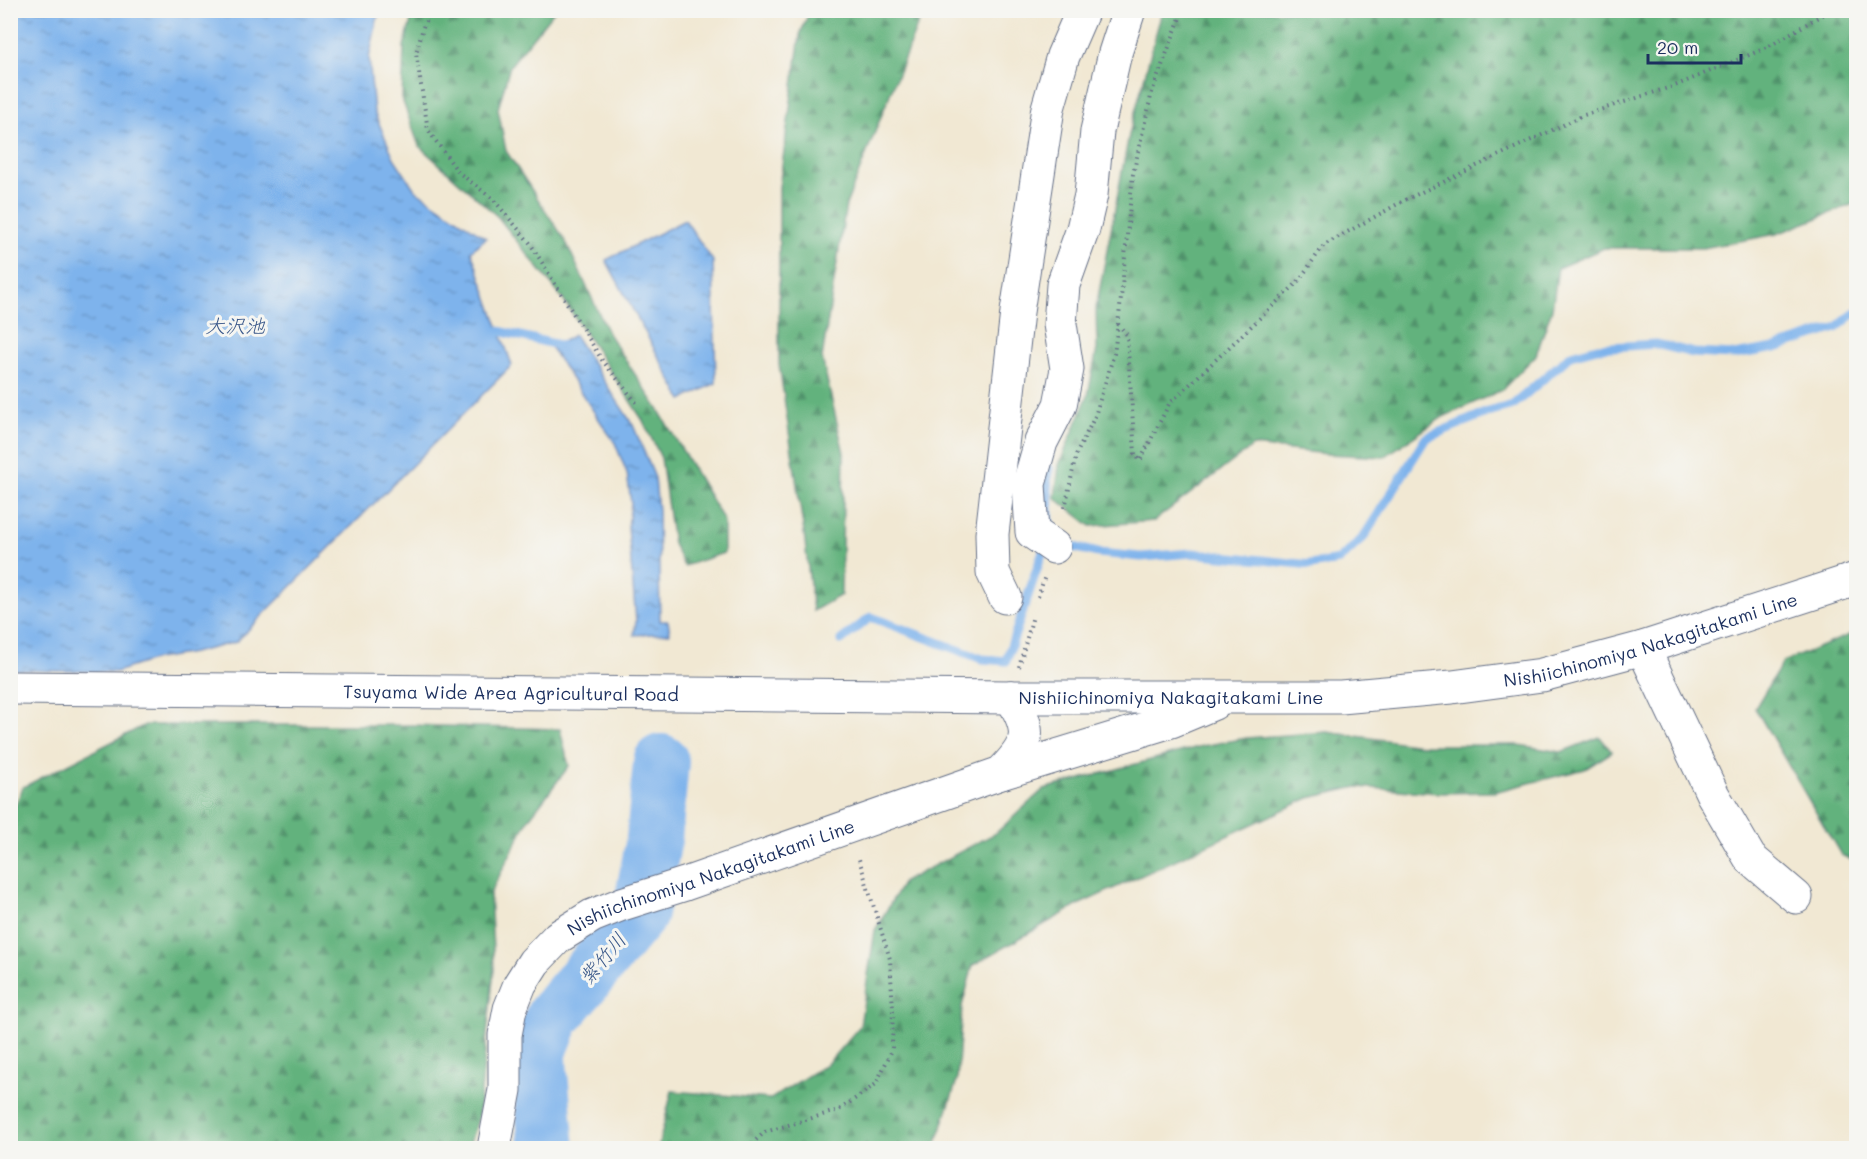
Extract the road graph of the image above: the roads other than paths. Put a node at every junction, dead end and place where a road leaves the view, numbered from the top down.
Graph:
1 (1083, 10) edge
2 (1129, 10) edge
3 (1054, 547) dead end
4 (1857, 579) edge
5 (1005, 597) dead end
6 (1643, 648) junction
7 (10, 688) edge
8 (1011, 697) junction
9 (1230, 697) junction
10 (1001, 773) junction
11 (1796, 897) dead end
12 (494, 1149) edge

1 - 5 street
2 - 3 street
4 - 6 street, Nishiichinomiya Nakagitakami Line
6 - 9 street, Nishiichinomiya Nakagitakami Line
6 - 11 street
7 - 8 street, Tsuyama Wide Area Agricultural Road
8 - 9 street, Nishiichinomiya Nakagitakami Line
8 - 10 street, Nishiichinomiya Nakagitakami Line
9 - 10 street
10 - 12 street, Nishiichinomiya Nakagitakami Line

